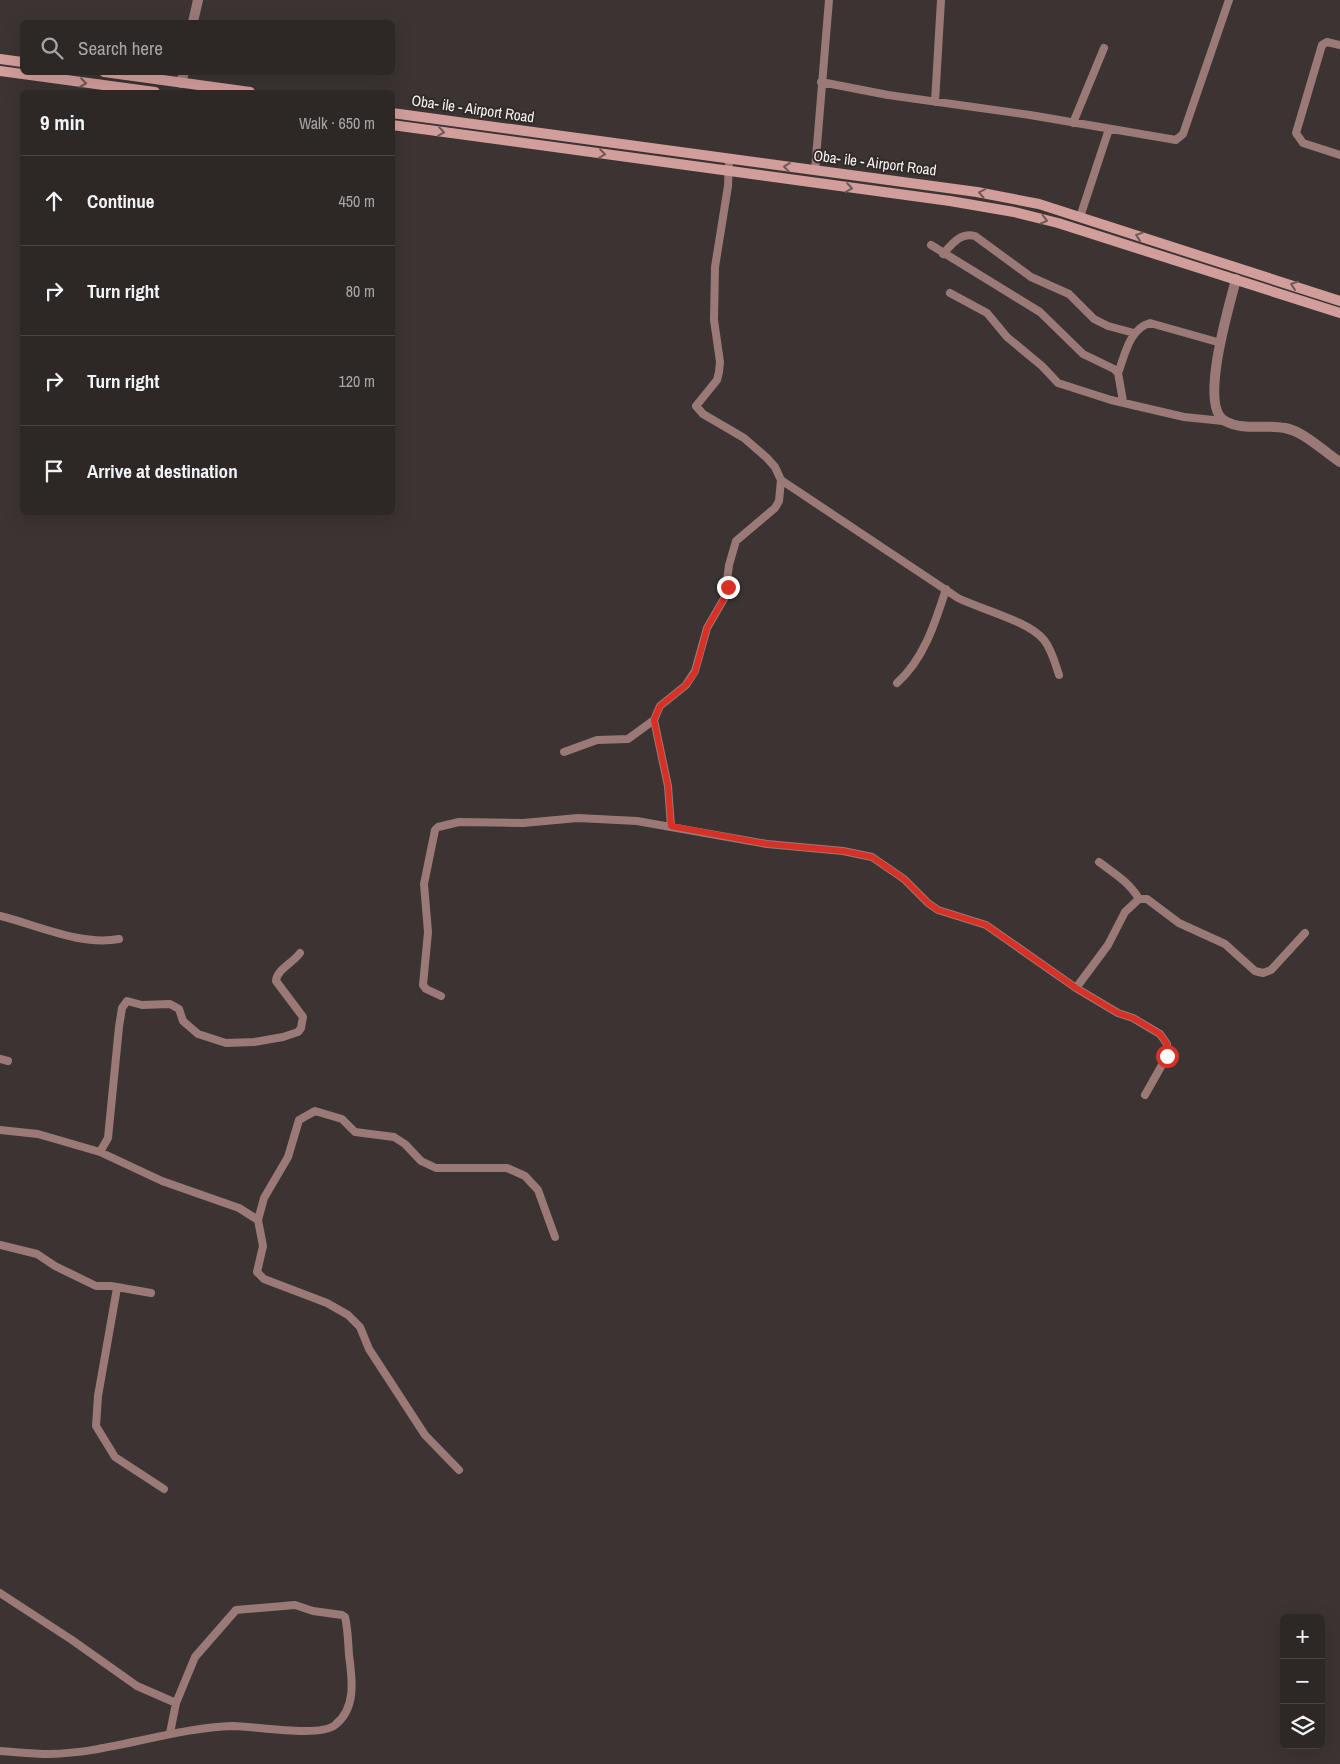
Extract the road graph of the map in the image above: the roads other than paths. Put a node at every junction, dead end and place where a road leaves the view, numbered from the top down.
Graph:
1 (198, 0) edge
2 (828, 0) edge
3 (940, 0) edge
4 (1229, 0) edge
5 (193, 20) edge
6 (1340, 45) edge
7 (1104, 48) dead end
8 (0, 59) edge
9 (20, 62) edge
10 (0, 71) edge
11 (20, 74) edge
12 (30, 75) edge
13 (144, 75) edge
14 (183, 78) edge
15 (821, 82) junction
16 (140, 90) edge
17 (240, 90) edge
18 (935, 102) junction
19 (395, 113) edge
20 (1073, 123) junction
21 (395, 125) edge
22 (1109, 129) junction
23 (1340, 155) edge
24 (729, 160) junction
25 (815, 170) junction
26 (729, 171) junction
27 (1080, 217) junction
28 (931, 246) dead end
29 (943, 254) junction
30 (1236, 279) junction
31 (950, 293) dead end
32 (1340, 300) edge
33 (1340, 313) edge
34 (1134, 333) junction
35 (1221, 344) junction
36 (1118, 373) junction
37 (1123, 401) junction
38 (1223, 421) junction
39 (1340, 462) edge
40 (781, 480) junction
41 (946, 589) junction
42 (1059, 675) dead end
43 (897, 684) dead end
44 (654, 720) junction
45 (564, 752) dead end
46 (671, 826) junction
47 (1099, 862) dead end
48 (1139, 899) junction
49 (0, 916) edge
50 (1305, 934) dead end
51 (119, 939) dead end
52 (300, 953) dead end
53 (1076, 988) junction
54 (441, 996) dead end
55 (1145, 1095) dead end
56 (0, 1130) edge
57 (100, 1152) junction
58 (258, 1220) junction
59 (555, 1237) dead end
60 (0, 1245) edge
61 (117, 1288) junction
62 (151, 1293) dead end
63 (459, 1470) dead end
64 (164, 1489) dead end
65 (0, 1593) edge
66 (176, 1704) junction
67 (170, 1733) junction
68 (0, 1751) edge
69 (50, 1754) junction
70 (51, 1764) edge

1 - 5 street
2 - 15 street
3 - 18 street
4 - 22 street
6 - 23 street
7 - 20 street
8 - 9 main road
10 -> 11 main road
12 -> 16 main road
13 - 14 main road
14 - 17 main road
15 - 18 street
15 - 25 street
18 - 20 street
19 - 24 main road, Oba- ile - Airport Road
20 - 22 street
21 -> 26 main road, Oba- ile - Airport Road
22 - 27 street
25 -> 24 main road, Oba- ile - Airport Road
24 - 26 street
27 -> 25 main road, Oba- ile - Airport Road
26 -> 30 main road, Oba- ile - Airport Road
26 - 40 street
32 -> 27 main road, Oba- ile - Airport Road
28 - 29 street
29 - 34 street
29 - 36 street
30 - 33 main road, Oba- ile - Airport Road
30 - 35 street
31 - 37 street
34 - 35 street
34 - 36 street
35 - 38 street
36 - 37 street
37 - 38 street
38 - 39 street
40 - 41 street
40 - 44 street
41 - 42 street
41 - 43 street
44 - 45 street
44 - 46 street
46 - 53 street
46 - 54 street
47 - 48 street
48 - 50 street
48 - 53 street
49 - 51 street
52 - 57 street
53 - 55 street
56 - 57 street
57 - 58 street
58 - 59 street
58 - 63 street
60 - 61 street
61 - 62 street
61 - 64 street
65 - 66 street
66 - 67 street
66 - 67 street
67 - 69 street
68 - 69 street
69 - 70 street

